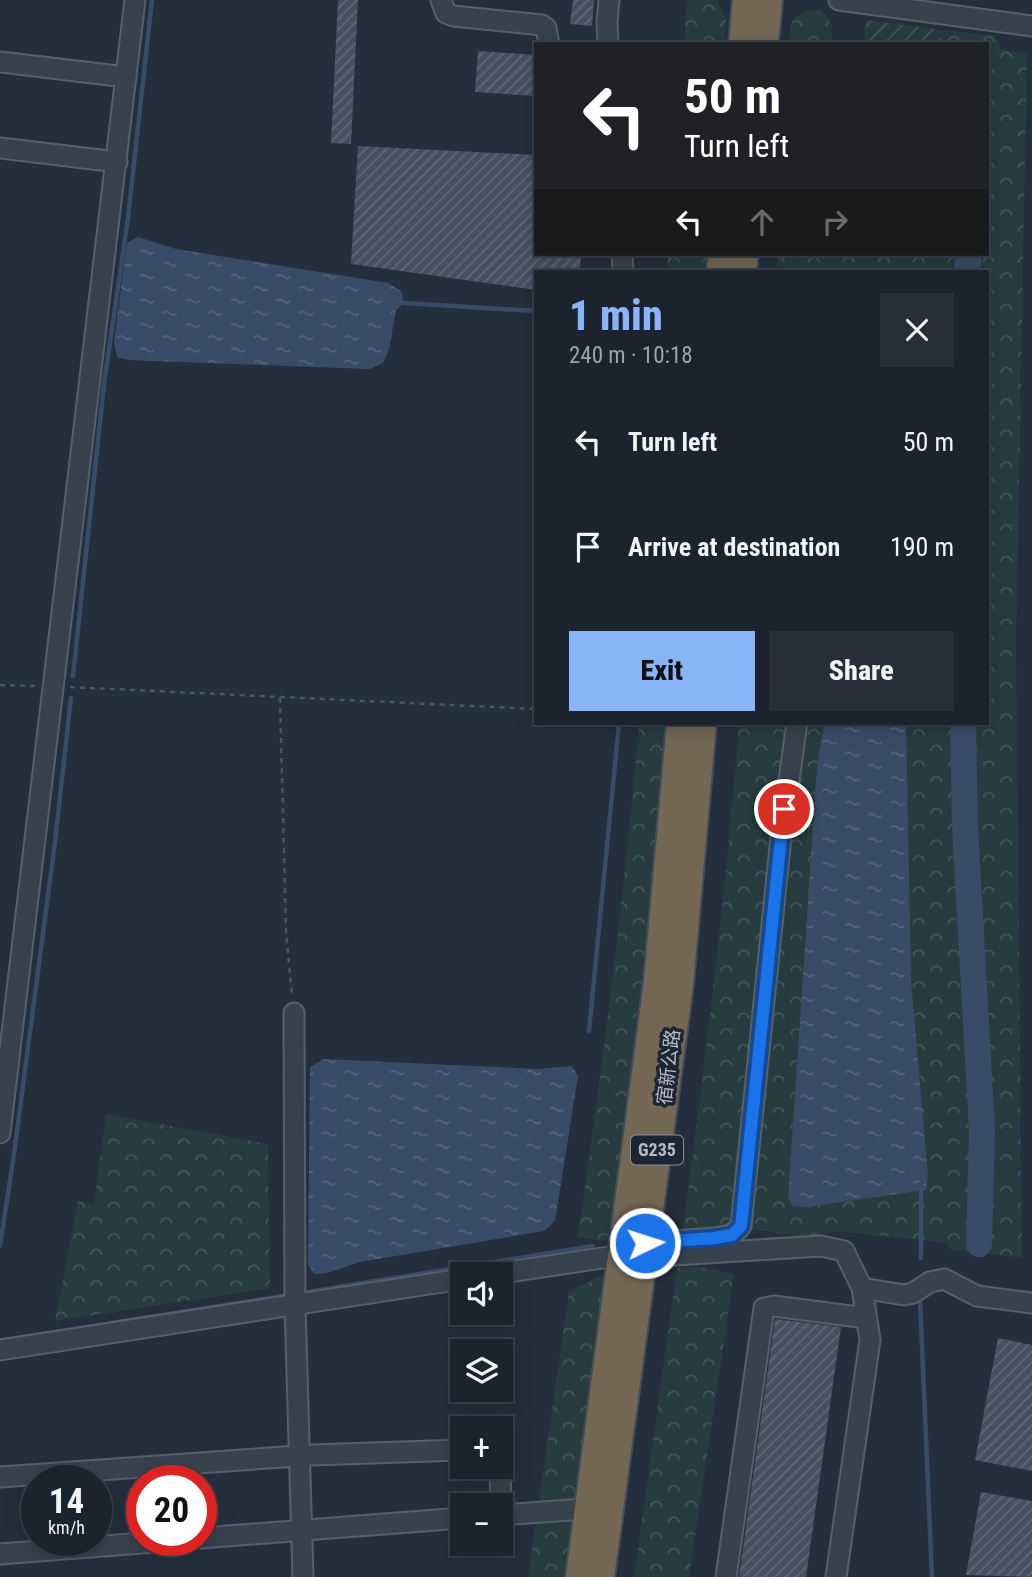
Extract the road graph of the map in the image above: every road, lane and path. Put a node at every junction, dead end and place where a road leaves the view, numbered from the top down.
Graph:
1 (135, 0) edge
2 (441, 0) edge
3 (609, 0) edge
4 (747, 0) edge
5 (768, 0) edge
6 (839, 0) edge
7 (1032, 26) edge
8 (549, 42) edge
9 (608, 42) edge
10 (743, 42) edge
11 (764, 42) edge
12 (0, 62) edge
13 (126, 77) junction
14 (0, 148) edge
15 (117, 162) junction
16 (0, 685) edge
17 (54, 686) junction
18 (280, 697) junction
19 (534, 709) edge
20 (681, 725) edge
21 (702, 725) edge
22 (797, 725) edge
23 (294, 1013) joint
24 (0, 1133) edge
25 (636, 1251) junction
26 (513, 1271) edge
27 (450, 1281) edge
28 (862, 1288) junction
29 (1032, 1303) edge
30 (295, 1305) junction
31 (866, 1318) junction
32 (0, 1350) edge
33 (450, 1450) edge
34 (300, 1456) junction
35 (0, 1477) edge
36 (599, 1508) junction
37 (513, 1514) edge
38 (450, 1519) edge
39 (302, 1531) junction
40 (217, 1537) edge
41 (126, 1544) edge
42 (0, 1554) edge
43 (303, 1577) edge
44 (580, 1577) edge
45 (600, 1577) edge
46 (726, 1577) edge
47 (836, 1577) edge

1 - 13 street
2 - 8 street
3 - 9 street
4 - 10 highway
5 - 11 highway
6 - 7 street
12 - 13 street
13 - 15 street
14 - 15 street
15 - 17 street
16 - 17 path
17 - 18 path
17 - 24 street
18 - 19 path
18 - 23 path
20 - 25 highway, 宿新公路 / G235
21 - 25 highway, 宿新公路 / G235
22 - 25 street
23 - 30 street
25 - 26 street
25 - 28 street
25 - 36 highway, 宿新公路 / G235
27 - 30 street
28 - 29 street
28 - 31 street
30 - 32 street
30 - 34 street
31 - 46 street
31 - 47 street
33 - 34 street
34 - 35 street
34 - 39 street
36 - 37 street
36 - 44 highway, 宿新公路 / G235
36 - 45 highway, 宿新公路 / G235
38 - 39 street
39 - 40 street
39 - 43 street
41 - 42 street

